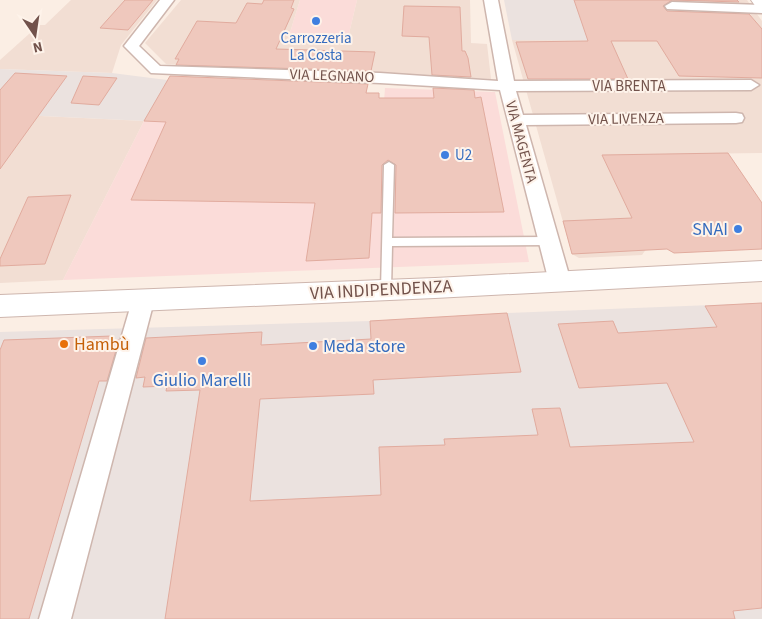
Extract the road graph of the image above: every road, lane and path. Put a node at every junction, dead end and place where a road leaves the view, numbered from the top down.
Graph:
1 (167, 0) edge
2 (491, 0) edge
3 (759, 0) edge
4 (762, 4) edge
5 (672, 6) dead end
6 (762, 9) edge
7 (752, 85) dead end
8 (507, 86) junction
9 (736, 118) dead end
10 (516, 120) junction
11 (389, 165) dead end
12 (548, 241) junction
13 (388, 242) junction
14 (762, 271) edge
15 (560, 282) junction
16 (386, 290) junction
17 (143, 300) junction
18 (0, 306) edge
19 (55, 619) edge

1 - 8 street, VIA LEGNANO
2 - 8 street, VIA MAGENTA
3 - 4 street
5 - 6 street
7 - 8 street, VIA BRENTA
8 - 10 street, VIA MAGENTA
9 - 10 street, VIA LIVENZA
10 - 12 street, VIA MAGENTA
11 - 13 lane
12 - 13 lane
12 - 15 street, VIA MAGENTA
13 - 16 lane
14 - 15 street, VIA INDIPENDENZA
15 - 16 street, VIA INDIPENDENZA
16 - 17 street, VIA INDIPENDENZA
17 - 18 street, VIA INDIPENDENZA
17 - 19 street

